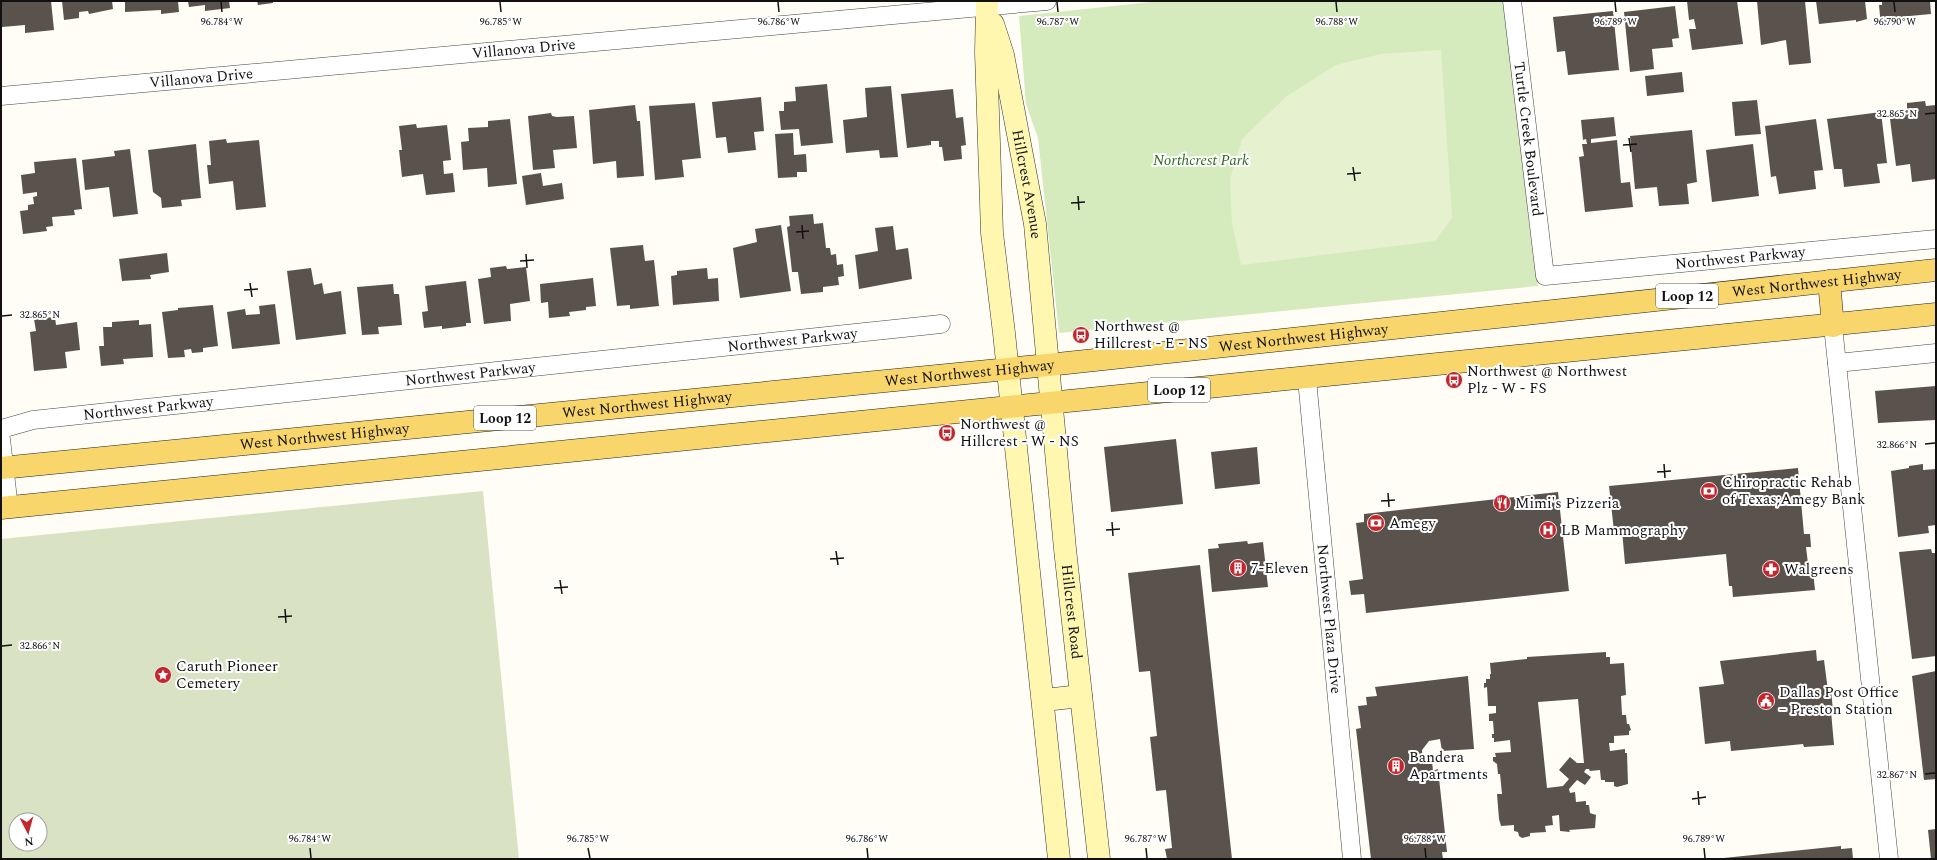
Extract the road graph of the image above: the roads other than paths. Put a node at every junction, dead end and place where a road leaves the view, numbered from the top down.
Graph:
1 (1047, 1) edge
2 (1512, 1) edge
3 (987, 4) edge
4 (1, 96) edge
5 (1936, 239) edge
6 (1936, 270) edge
7 (1545, 276) joint
8 (1829, 281) junction
9 (1936, 314) edge
10 (941, 324) dead end
11 (1833, 326) junction
12 (1936, 353) edge
13 (1837, 363) junction
14 (1048, 365) junction
15 (1008, 368) junction
16 (1307, 379) junction
17 (1052, 403) junction
18 (1012, 406) junction
19 (1, 429) edge
20 (1, 439) edge
21 (3, 468) edge
22 (5, 508) edge
23 (1081, 696) junction
24 (1044, 700) junction
25 (1059, 859) edge
26 (1099, 859) edge
27 (1352, 859) edge
28 (1889, 859) edge

1 - 3 street, Villanova Drive
2 - 7 street, Turtle Creek Boulevard
3 - 4 street, Villanova Drive
3 - 14 main road, Hillcrest Avenue
3 - 15 main road, Hillcrest Avenue
5 - 7 street, Northwest Parkway
6 - 8 main road, West Northwest Highway / Loop 12
8 - 11 main road
8 - 14 main road, West Northwest Highway / Loop 12
9 - 11 main road, Loop 12
10 - 19 street, Northwest Parkway
11 - 13 street
11 - 16 main road, Loop 12
12 - 13 street
13 - 28 street
14 - 15 main road, West Northwest Highway / Loop 12
14 - 17 main road, Hillcrest Road
15 - 18 main road
15 - 21 main road, West Northwest Highway / Loop 12
16 - 17 main road, Loop 12
16 - 27 street, Northwest Plaza Drive
17 - 18 main road, Loop 12
17 - 23 main road, Hillcrest Road
18 - 22 main road, Loop 12
18 - 24 main road
20 - 21 street
21 - 22 street
23 - 24 main road
23 - 26 main road, Hillcrest Road
24 - 25 main road

